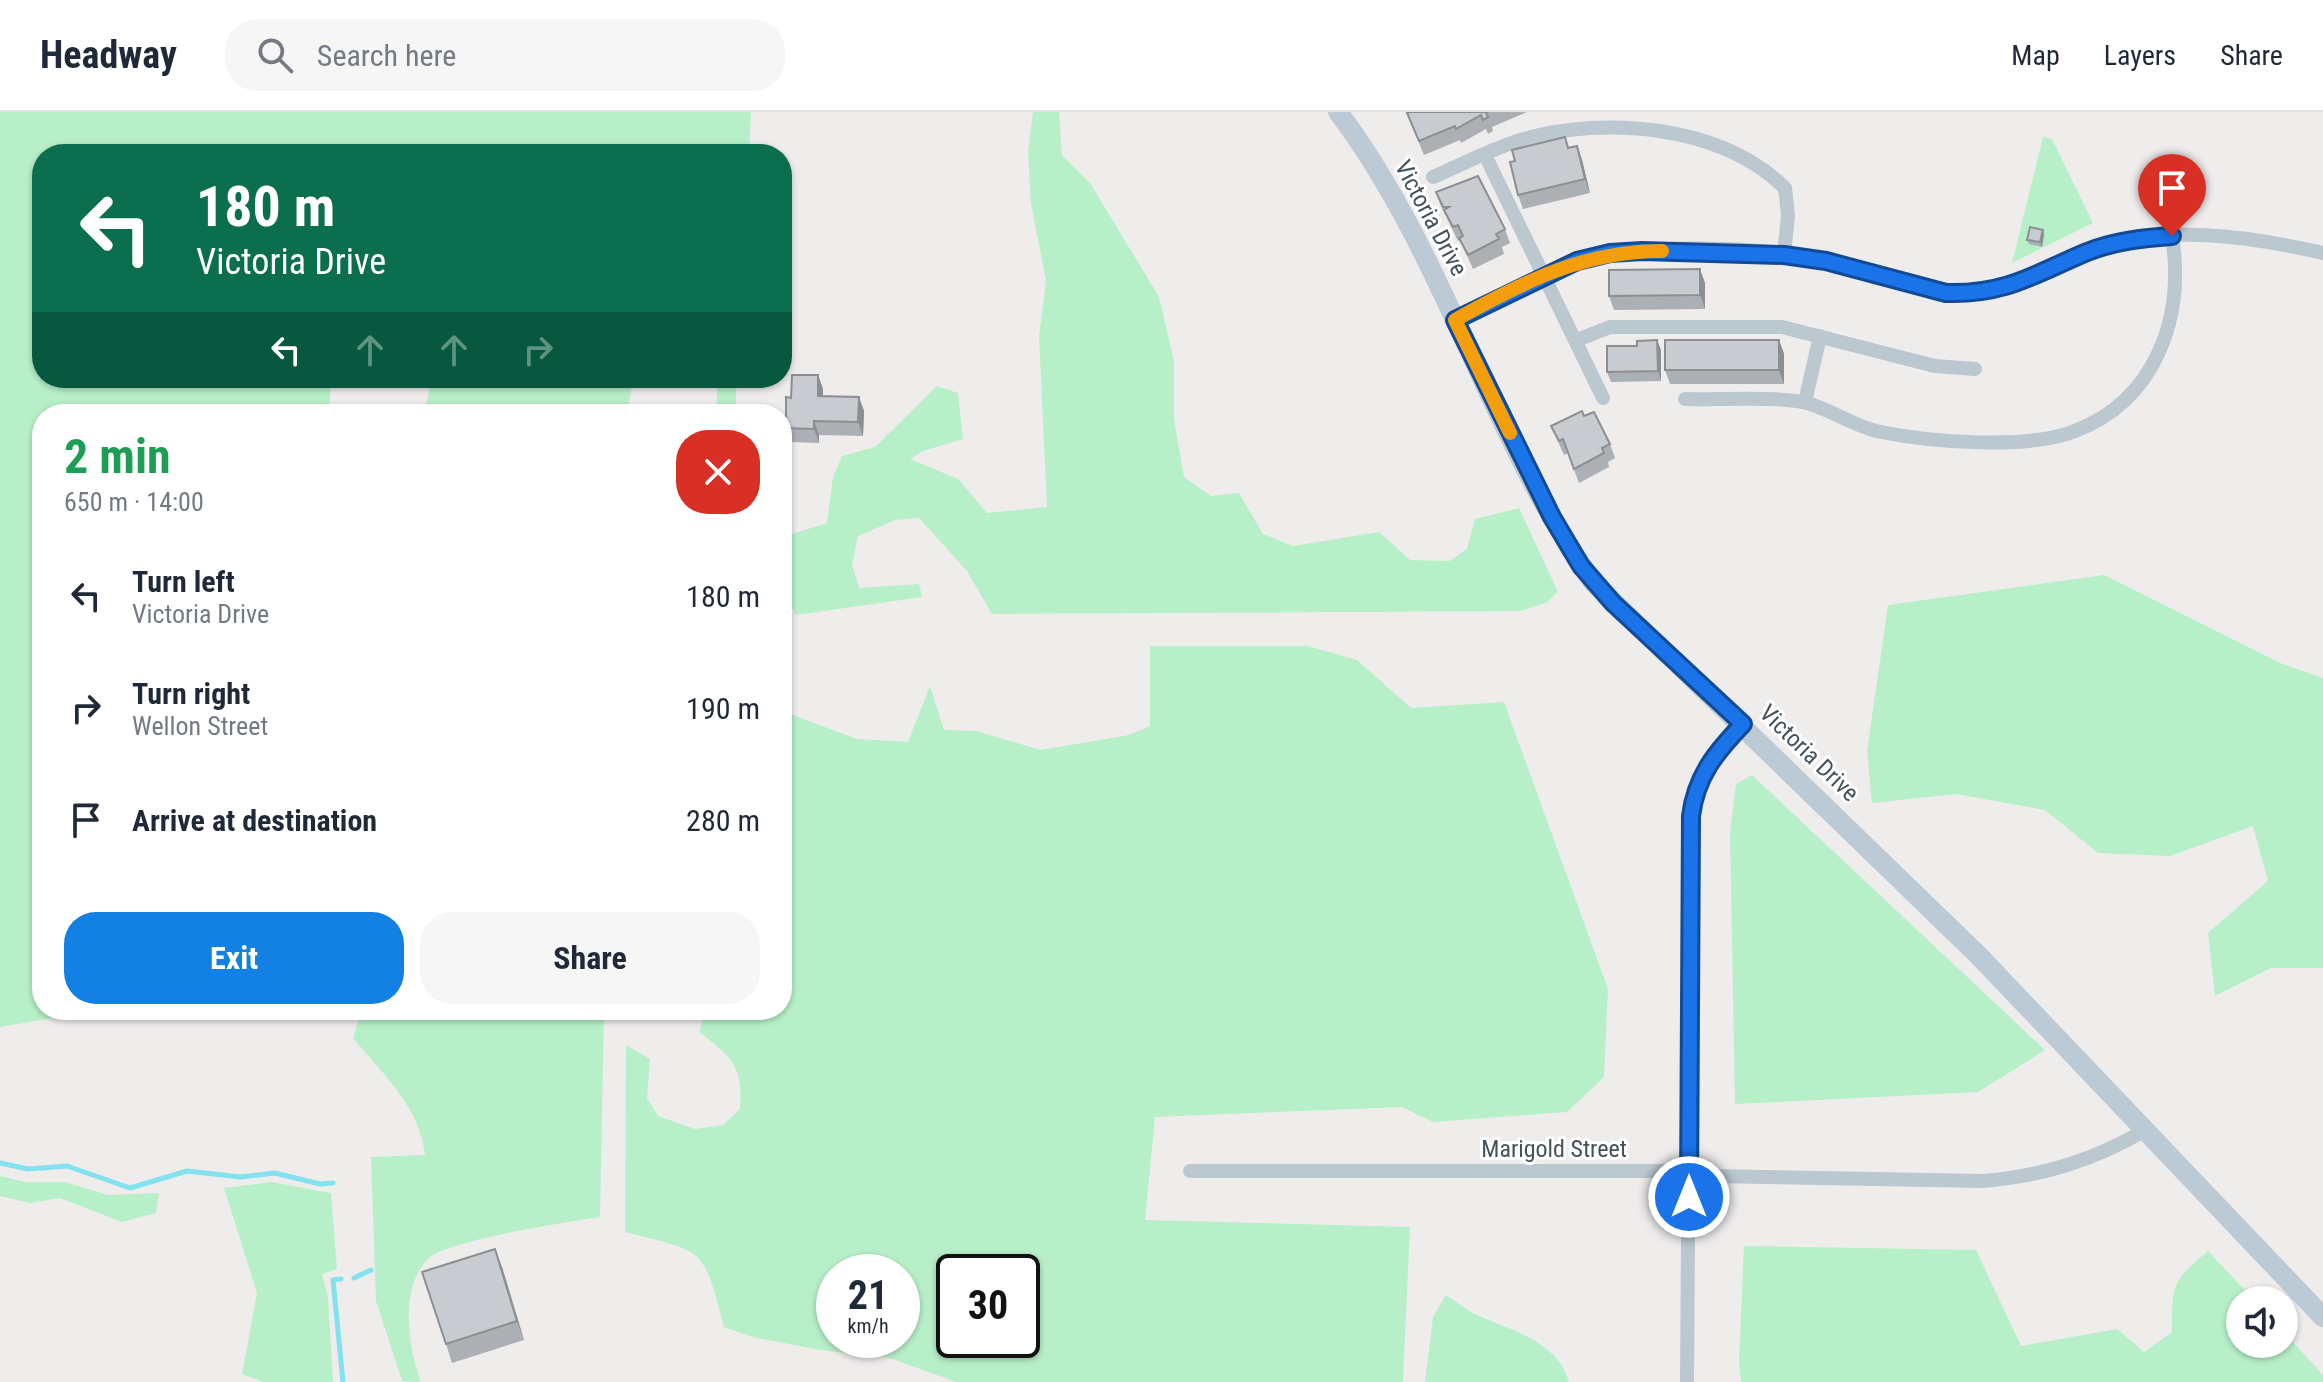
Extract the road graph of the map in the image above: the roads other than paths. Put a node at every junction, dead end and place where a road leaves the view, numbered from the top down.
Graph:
1 (1338, 112) edge
2 (1485, 155) junction
3 (1433, 177) dead end
4 (2172, 236) junction
5 (2323, 253) edge
6 (1784, 255) junction
7 (1544, 277) junction
8 (1455, 320) junction
9 (1820, 336) junction
10 (1577, 340) junction
11 (1975, 369) dead end
12 (1603, 398) dead end
13 (1685, 399) dead end
14 (1805, 402) junction
15 (1743, 724) junction
16 (2147, 1129) junction
17 (1190, 1171) dead end
18 (1689, 1174) junction
19 (2323, 1317) edge
20 (1687, 1382) edge

1 - 8 street, Victoria Drive
2 - 3 street
2 - 6 street
2 - 7 street
4 - 5 street
4 - 6 street
4 - 14 street
6 - 7 street
7 - 8 street
7 - 10 street
8 - 15 street, Victoria Drive
9 - 10 street
9 - 11 street
9 - 14 street
10 - 12 street
13 - 14 street
15 - 16 street, Victoria Drive
15 - 18 street
16 - 18 street, Marigold Street
16 - 19 street, Victoria Drive
17 - 18 street, Marigold Street
18 - 20 street

